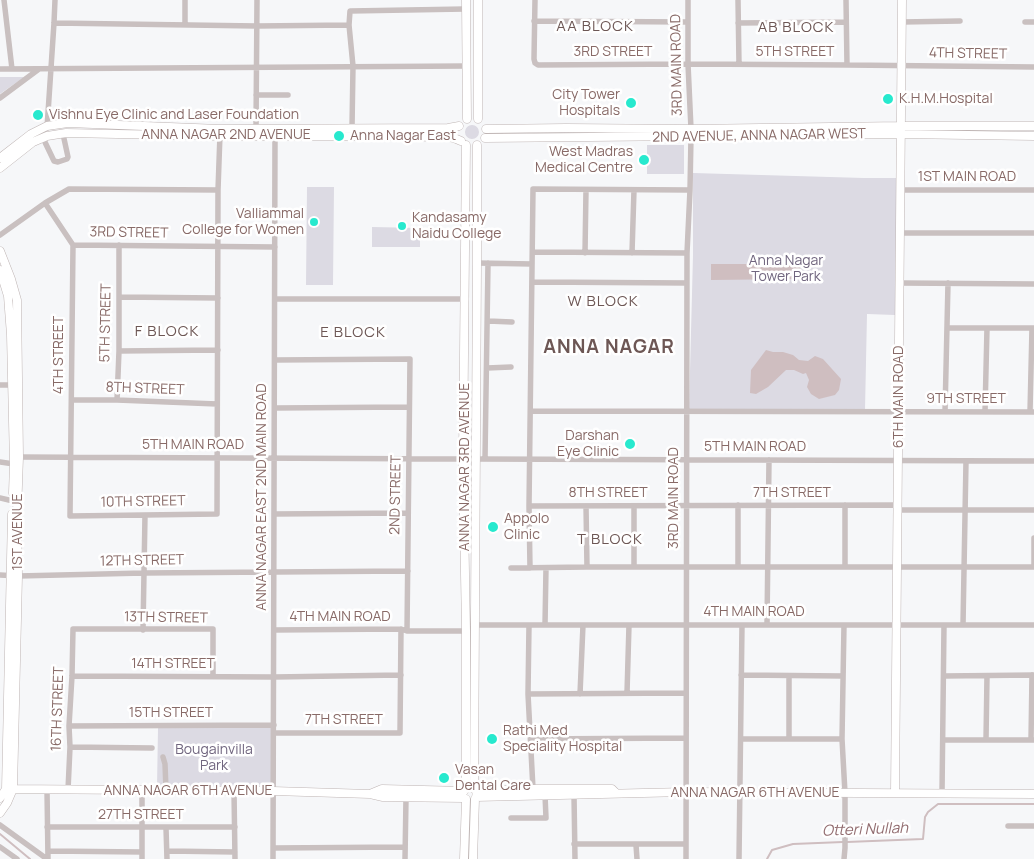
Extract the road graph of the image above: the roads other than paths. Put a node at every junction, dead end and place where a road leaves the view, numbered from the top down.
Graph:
1 (4, 0) edge
2 (55, 0) edge
3 (185, 0) edge
4 (257, 0) edge
5 (466, 0) edge
6 (478, 0) edge
7 (535, 0) edge
8 (688, 0) edge
9 (738, 0) edge
10 (846, 0) edge
11 (902, 0) edge
12 (465, 9) junction
13 (534, 21) junction
14 (960, 21) dead end
15 (688, 22) junction
16 (846, 22) junction
17 (902, 22) junction
18 (1026, 22) dead end
19 (1034, 22) edge
20 (54, 23) junction
21 (738, 23) junction
22 (349, 24) junction
23 (185, 26) junction
24 (256, 26) junction
25 (688, 64) junction
26 (739, 64) junction
27 (847, 65) junction
28 (901, 65) junction
29 (352, 66) junction
30 (466, 66) junction
31 (256, 67) junction
32 (1034, 67) edge
33 (0, 69) edge
34 (12, 69) junction
35 (39, 69) junction
36 (51, 69) junction
37 (256, 95) junction
38 (288, 96) dead end
39 (0, 98) edge
40 (467, 116) junction
41 (478, 116) junction
42 (47, 126) junction
43 (459, 126) junction
44 (1034, 126) edge
45 (352, 128) junction
46 (256, 129) junction
47 (486, 129) junction
48 (901, 130) junction
49 (220, 132) junction
50 (691, 133) junction
51 (63, 134) junction
52 (275, 136) junction
53 (1034, 136) edge
54 (45, 137) junction
55 (484, 138) junction
56 (464, 143) junction
57 (477, 145) junction
58 (0, 158) edge
59 (0, 168) edge
60 (218, 190) junction
61 (586, 190) junction
62 (634, 190) junction
63 (690, 190) junction
64 (900, 190) junction
65 (1034, 190) edge
66 (45, 203) junction
67 (900, 233) junction
68 (1034, 233) edge
69 (0, 235) edge
70 (73, 245) junction
71 (119, 246) junction
72 (218, 246) junction
73 (275, 247) junction
74 (0, 251) edge
75 (533, 252) junction
76 (585, 252) junction
77 (632, 253) junction
78 (687, 253) junction
79 (477, 263) junction
80 (488, 263) junction
81 (532, 264) junction
82 (0, 270) edge
83 (533, 282) junction
84 (687, 283) junction
85 (900, 283) junction
86 (948, 283) junction
87 (1034, 284) edge
88 (119, 296) junction
89 (218, 298) junction
90 (275, 299) junction
91 (466, 299) junction
92 (488, 321) junction
93 (512, 322) dead end
94 (947, 328) junction
95 (987, 328) junction
96 (1033, 328) edge
97 (218, 350) junction
98 (119, 351) junction
99 (275, 360) junction
100 (511, 367) dead end
101 (487, 368) junction
102 (0, 385) edge
103 (11, 385) junction
104 (72, 400) junction
105 (117, 400) junction
106 (217, 404) junction
107 (409, 407) junction
108 (274, 408) junction
109 (530, 411) junction
110 (686, 411) junction
111 (898, 412) junction
112 (945, 412) junction
113 (985, 412) junction
114 (1032, 412) edge
115 (70, 457) junction
116 (217, 458) junction
117 (274, 458) junction
118 (409, 458) junction
119 (463, 459) junction
120 (475, 459) junction
121 (486, 459) junction
122 (530, 459) junction
123 (16, 460) junction
124 (686, 460) junction
125 (769, 460) junction
126 (898, 461) junction
127 (966, 461) junction
128 (1034, 461) edge
129 (0, 462) edge
130 (0, 498) edge
131 (13, 501) junction
132 (738, 505) junction
133 (768, 505) junction
134 (845, 505) junction
135 (529, 506) junction
136 (586, 506) junction
137 (634, 506) junction
138 (686, 506) junction
139 (898, 507) junction
140 (966, 510) junction
141 (1034, 510) edge
142 (408, 513) junction
143 (274, 514) junction
144 (145, 515) junction
145 (70, 516) joint
146 (1034, 538) edge
147 (587, 567) junction
148 (634, 567) junction
149 (687, 567) junction
150 (738, 567) junction
151 (768, 567) junction
152 (846, 567) junction
153 (898, 567) junction
154 (511, 568) dead end
155 (530, 568) junction
156 (546, 568) junction
157 (965, 568) junction
158 (1034, 568) edge
159 (408, 571) junction
160 (274, 572) junction
161 (144, 573) junction
162 (0, 575) edge
163 (15, 575) junction
164 (474, 625) junction
165 (529, 625) junction
166 (544, 625) junction
167 (582, 625) junction
168 (629, 625) junction
169 (686, 625) junction
170 (742, 625) junction
171 (767, 625) junction
172 (844, 625) junction
173 (897, 625) junction
174 (944, 625) junction
175 (963, 625) junction
176 (1034, 625) edge
177 (73, 629) joint
178 (143, 630) junction
179 (274, 630) junction
180 (404, 630) junction
181 (466, 631) junction
182 (741, 675) junction
183 (1033, 675) edge
184 (72, 676) junction
185 (213, 676) junction
186 (401, 676) junction
187 (789, 676) junction
188 (843, 676) junction
189 (944, 676) junction
190 (987, 676) junction
191 (274, 677) junction
192 (627, 693) junction
193 (685, 693) junction
194 (528, 694) junction
195 (580, 694) junction
196 (274, 725) junction
197 (69, 726) junction
198 (274, 733) junction
199 (531, 738) junction
200 (685, 738) junction
201 (740, 739) junction
202 (789, 739) junction
203 (842, 740) junction
204 (944, 740) junction
205 (986, 740) junction
206 (1032, 740) edge
207 (70, 747) junction
208 (152, 748) dead end
209 (163, 757) dead end
210 (6, 788) edge
211 (533, 789) junction
212 (47, 790) junction
213 (68, 790) junction
214 (142, 790) junction
215 (166, 790) junction
216 (234, 791) junction
217 (273, 791) junction
218 (685, 792) junction
219 (616, 793) junction
220 (740, 793) junction
221 (845, 793) junction
222 (895, 793) junction
223 (942, 793) junction
224 (370, 794) junction
225 (470, 794) junction
226 (1034, 794) edge
227 (546, 795) junction
228 (574, 796) junction
229 (0, 798) edge
230 (406, 798) junction
231 (0, 812) edge
232 (511, 818) dead end
233 (0, 825) edge
234 (1008, 826) dead end
235 (1034, 826) edge
236 (47, 827) junction
237 (142, 828) junction
238 (166, 828) junction
239 (235, 828) junction
240 (574, 844) junction
241 (686, 844) junction
242 (636, 845) junction
243 (405, 846) junction
244 (0, 847) edge
245 (273, 848) junction
246 (167, 850) junction
247 (48, 851) junction
248 (142, 852) junction
249 (235, 852) junction
250 (14, 858) edge
251 (47, 859) edge
252 (142, 859) edge
253 (167, 859) edge
254 (235, 859) edge
255 (273, 859) edge
256 (405, 859) edge
257 (464, 859) edge
258 (473, 859) edge
259 (574, 859) edge
260 (637, 859) edge
261 (686, 859) edge
262 (739, 859) edge
263 (844, 859) edge

1 - 34 street
2 - 20 street
3 - 23 street
4 - 24 street
5 - 12 main road
6 - 41 main road
7 - 13 street
8 - 15 street, 3RD MAIN ROAD
9 - 21 street
10 - 16 street
11 - 17 main road, 6TH MAIN ROAD
12 - 22 street
12 - 30 main road
13 - 15 street
13 - 25 street, 3RD STREET
14 - 17 street
15 - 25 street, 3RD MAIN ROAD
16 - 21 street
16 - 27 street
17 - 28 main road, 6TH MAIN ROAD
18 - 19 street
20 - 23 street
20 - 36 street
21 - 26 street
22 - 24 street
22 - 29 street
23 - 24 street
24 - 31 street
25 - 26 street, 5TH STREET
25 - 50 street, 3RD MAIN ROAD
26 - 27 street, 5TH STREET
27 - 28 street, 5TH STREET
28 - 32 street, 4TH STREET
28 - 48 main road, 6TH MAIN ROAD
29 - 30 street
29 - 31 street
29 - 45 street
30 - 40 main road
31 - 36 street
31 - 37 street
33 - 34 street
34 - 35 street
35 - 36 street
35 - 39 street
36 - 42 street
37 - 38 street
37 - 46 street
40 - 41 main road
40 - 43 main road
41 - 47 main road
42 - 49 main road, ANNA NAGAR 2ND AVENUE
42 - 54 street
42 - 58 main road, ANNA NAGAR 2ND AVENUE
43 - 45 main road, ANNA NAGAR 2ND AVENUE
43 - 56 main road
44 - 48 main road, 2ND AVENUE, ANNA NAGAR WEST
45 - 46 main road, ANNA NAGAR 2ND AVENUE
46 - 49 main road, ANNA NAGAR 2ND AVENUE
47 - 50 main road, 2ND AVENUE, ANNA NAGAR WEST
47 - 55 main road
48 - 50 main road, 2ND AVENUE, ANNA NAGAR WEST
48 - 53 main road, 2ND AVENUE, ANNA NAGAR WEST
48 - 64 main road, 6TH MAIN ROAD
49 - 51 main road, ANNA NAGAR 2ND AVENUE
49 - 52 main road, ANNA NAGAR 2ND AVENUE
49 - 60 street
50 - 55 main road, 2ND AVENUE, ANNA NAGAR WEST
50 - 63 street, 3RD MAIN ROAD
51 - 54 main road, ANNA NAGAR 2ND AVENUE
51 - 54 street
52 - 56 main road, ANNA NAGAR 2ND AVENUE
52 - 73 street, ANNA NAGAR EAST 2ND MAIN ROAD
54 - 59 main road, ANNA NAGAR 2ND AVENUE
55 - 57 main road
56 - 57 main road
56 - 91 main road, ANNA NAGAR 3RD AVENUE
57 - 79 main road, ANNA NAGAR 3RD AVENUE
60 - 66 street
60 - 72 street
61 - 62 street
61 - 75 street
61 - 76 street
62 - 63 street
62 - 77 street
63 - 78 street, 3RD MAIN ROAD
64 - 65 street, 1ST MAIN ROAD
64 - 67 main road, 6TH MAIN ROAD
66 - 69 street
66 - 70 street
67 - 68 street
67 - 85 main road, 6TH MAIN ROAD
70 - 71 street, 3RD STREET
70 - 104 street, 4TH STREET
71 - 72 street, 3RD STREET
71 - 88 street, 5TH STREET
72 - 73 street, 3RD STREET
72 - 89 street
73 - 90 street, ANNA NAGAR EAST 2ND MAIN ROAD
74 - 123 main road, 1ST AVENUE
75 - 76 street
75 - 81 street
76 - 77 street
77 - 78 street
78 - 84 street, 3RD MAIN ROAD
79 - 80 street
79 - 120 main road, ANNA NAGAR 3RD AVENUE
80 - 81 street
80 - 92 street
81 - 83 street
82 - 103 main road, 1ST AVENUE
83 - 84 street
83 - 109 street
84 - 110 street, 3RD MAIN ROAD
85 - 86 street
85 - 111 main road, 6TH MAIN ROAD
86 - 87 street
86 - 94 street
88 - 89 street
88 - 98 street, 5TH STREET
89 - 97 street
90 - 91 street
90 - 99 street, ANNA NAGAR EAST 2ND MAIN ROAD
91 - 119 main road, ANNA NAGAR 3RD AVENUE
92 - 93 street
92 - 101 street
94 - 95 street
94 - 112 street
95 - 96 street
95 - 113 street
96 - 114 street
97 - 98 street
97 - 106 street
98 - 105 street, 5TH STREET
99 - 107 street, 2ND STREET
99 - 108 street, ANNA NAGAR EAST 2ND MAIN ROAD
100 - 101 street
101 - 121 street
102 - 103 street
103 - 123 main road, 1ST AVENUE
104 - 105 street, 8TH STREET
104 - 115 street, 4TH STREET
105 - 106 street, 8TH STREET
106 - 116 street
107 - 108 street
107 - 118 street, 2ND STREET
108 - 117 street, ANNA NAGAR EAST 2ND MAIN ROAD
109 - 110 street
109 - 122 street
110 - 111 street, 9TH STREET
110 - 124 street, 3RD MAIN ROAD
111 - 112 street, 9TH STREET
111 - 126 main road, 6TH MAIN ROAD
112 - 113 street, 9TH STREET
113 - 114 street, 9TH STREET
115 - 116 street, 5TH MAIN ROAD
115 - 123 street, 5TH MAIN ROAD
115 - 145 street, 4TH STREET
116 - 117 street, 5TH MAIN ROAD
116 - 144 street, 10TH STREET
117 - 118 street, 5TH MAIN ROAD
117 - 143 street, ANNA NAGAR EAST 2ND MAIN ROAD
118 - 119 street, 5TH MAIN ROAD
118 - 142 street, 2ND STREET
119 - 181 main road, ANNA NAGAR 3RD AVENUE
120 - 121 street, 5TH MAIN ROAD
120 - 164 main road, ANNA NAGAR 3RD AVENUE
121 - 122 street, 5TH MAIN ROAD
122 - 124 street, 5TH MAIN ROAD
122 - 135 street
123 - 129 street, 5TH MAIN ROAD
123 - 131 main road, 1ST AVENUE
123 - 163 main road, 1ST AVENUE
124 - 125 street, 5TH MAIN ROAD
124 - 138 street, 3RD MAIN ROAD
125 - 126 street, 5TH MAIN ROAD
125 - 133 street
126 - 127 street, 5TH MAIN ROAD
126 - 139 main road, 6TH MAIN ROAD
127 - 128 street, 5TH MAIN ROAD
127 - 140 street
130 - 131 street
131 - 163 main road, 1ST AVENUE
132 - 133 street, 7TH STREET
132 - 138 street, 7TH STREET
132 - 150 street
133 - 134 street, 7TH STREET
133 - 151 street
134 - 139 street, 7TH STREET
134 - 152 street
135 - 136 street, 8TH STREET
135 - 155 street
136 - 137 street, 8TH STREET
136 - 147 street
137 - 138 street, 8TH STREET
137 - 148 street
138 - 149 street, 3RD MAIN ROAD
139 - 140 street, 7TH STREET
139 - 153 main road, 6TH MAIN ROAD
140 - 141 street, 7TH STREET
140 - 157 street
142 - 143 street
142 - 159 street, 2ND STREET
143 - 160 street, ANNA NAGAR EAST 2ND MAIN ROAD
144 - 145 street, 10TH STREET
144 - 161 street
146 - 158 street
147 - 148 street
147 - 156 street
148 - 149 street
149 - 150 street
149 - 169 street, 3RD MAIN ROAD
150 - 151 street
151 - 152 street
151 - 171 street
152 - 153 street
153 - 157 street
153 - 173 main road, 6TH MAIN ROAD
154 - 155 street
155 - 156 street
156 - 166 street
157 - 158 street
157 - 175 street
159 - 160 street
159 - 180 street, 2ND STREET
160 - 161 street, 12TH STREET
160 - 179 street, ANNA NAGAR EAST 2ND MAIN ROAD
161 - 163 street, 12TH STREET
161 - 178 street
162 - 163 street, 12TH STREET
163 - 210 main road, 1ST AVENUE
164 - 165 street, 4TH MAIN ROAD
164 - 225 main road, ANNA NAGAR 3RD AVENUE
165 - 166 street, 4TH MAIN ROAD
165 - 194 street
166 - 167 street, 4TH MAIN ROAD
167 - 168 street, 4TH MAIN ROAD
167 - 195 street
168 - 169 street, 4TH MAIN ROAD
168 - 192 street
169 - 170 street, 4TH MAIN ROAD
169 - 193 street, 3RD MAIN ROAD
170 - 171 street, 4TH MAIN ROAD
170 - 182 street
171 - 172 street, 4TH MAIN ROAD
172 - 173 street, 4TH MAIN ROAD
172 - 188 street
173 - 174 street, 4TH MAIN ROAD
173 - 222 main road, 6TH MAIN ROAD
174 - 175 street, 4TH MAIN ROAD
174 - 189 street
175 - 176 street, 4TH MAIN ROAD
177 - 178 street, 13TH STREET
177 - 184 street, 16TH STREET
178 - 185 street, 13TH STREET
179 - 180 street, 4TH MAIN ROAD
179 - 191 street, ANNA NAGAR EAST 2ND MAIN ROAD
180 - 181 street, 4TH MAIN ROAD
180 - 186 street, 7TH STREET
181 - 225 main road, ANNA NAGAR 3RD AVENUE
182 - 187 street
182 - 201 street
183 - 190 street
183 - 206 street
184 - 185 street, 14TH STREET
184 - 197 street, 16TH STREET
185 - 191 street, 14TH STREET
186 - 191 street, 14TH STREET
186 - 198 street, 7TH STREET
187 - 188 street
187 - 202 street
188 - 203 street
189 - 190 street
189 - 204 street
190 - 205 street
191 - 196 street, ANNA NAGAR EAST 2ND MAIN ROAD
192 - 193 street
192 - 195 street
193 - 200 street, 3RD MAIN ROAD
194 - 195 street
194 - 199 street
196 - 197 street, 15TH STREET
196 - 198 street, ANNA NAGAR EAST 2ND MAIN ROAD
197 - 207 street, 16TH STREET
198 - 217 street, ANNA NAGAR EAST 2ND MAIN ROAD
199 - 200 street
199 - 211 street
200 - 218 street, 3RD MAIN ROAD
201 - 202 street
201 - 220 street
202 - 203 street
203 - 221 street
204 - 205 street
204 - 223 street
205 - 206 street
207 - 208 street
207 - 213 street, 16TH STREET
209 - 215 street
210 - 212 main road, ANNA NAGAR 6TH AVENUE
210 - 229 main road
210 - 231 main road, 1ST AVENUE
211 - 219 main road
211 - 225 main road
212 - 213 main road, ANNA NAGAR 6TH AVENUE
212 - 236 street
213 - 214 main road, ANNA NAGAR 6TH AVENUE
214 - 215 main road, ANNA NAGAR 6TH AVENUE
214 - 237 street
215 - 216 main road, ANNA NAGAR 6TH AVENUE
216 - 217 main road, ANNA NAGAR 6TH AVENUE
216 - 239 street
217 - 224 main road, ANNA NAGAR 6TH AVENUE
217 - 245 street, ANNA NAGAR EAST 2ND MAIN ROAD
218 - 219 main road, ANNA NAGAR 6TH AVENUE
218 - 220 main road, ANNA NAGAR 6TH AVENUE
218 - 241 street, 3RD MAIN ROAD
219 - 228 main road, ANNA NAGAR 6TH AVENUE
220 - 221 main road, ANNA NAGAR 6TH AVENUE
220 - 262 street
221 - 222 main road, ANNA NAGAR 6TH AVENUE
221 - 263 street
222 - 223 main road, ANNA NAGAR 6TH AVENUE
223 - 226 main road, ANNA NAGAR 6TH AVENUE
224 - 225 main road, ANNA NAGAR 6TH AVENUE
224 - 230 main road, ANNA NAGAR 6TH AVENUE
225 - 227 main road, ANNA NAGAR 6TH AVENUE
225 - 230 main road, ANNA NAGAR 6TH AVENUE
225 - 257 main road, ANNA NAGAR 3RD AVENUE
225 - 258 main road, ANNA NAGAR 3RD AVENUE
227 - 228 main road, ANNA NAGAR 6TH AVENUE
227 - 232 street
228 - 240 street
230 - 243 street
233 - 251 street
234 - 235 street
236 - 237 street, 27TH STREET
236 - 247 street
237 - 238 street, 27TH STREET
237 - 248 street
238 - 239 street, 27TH STREET
238 - 246 street
239 - 249 street
240 - 242 street
240 - 259 street
241 - 242 street
241 - 261 street, 3RD MAIN ROAD
242 - 260 street
243 - 245 street
243 - 256 street
244 - 250 street
245 - 255 street, ANNA NAGAR EAST 2ND MAIN ROAD
246 - 249 street
246 - 253 street
247 - 248 street
247 - 251 street
248 - 252 street
249 - 254 street

